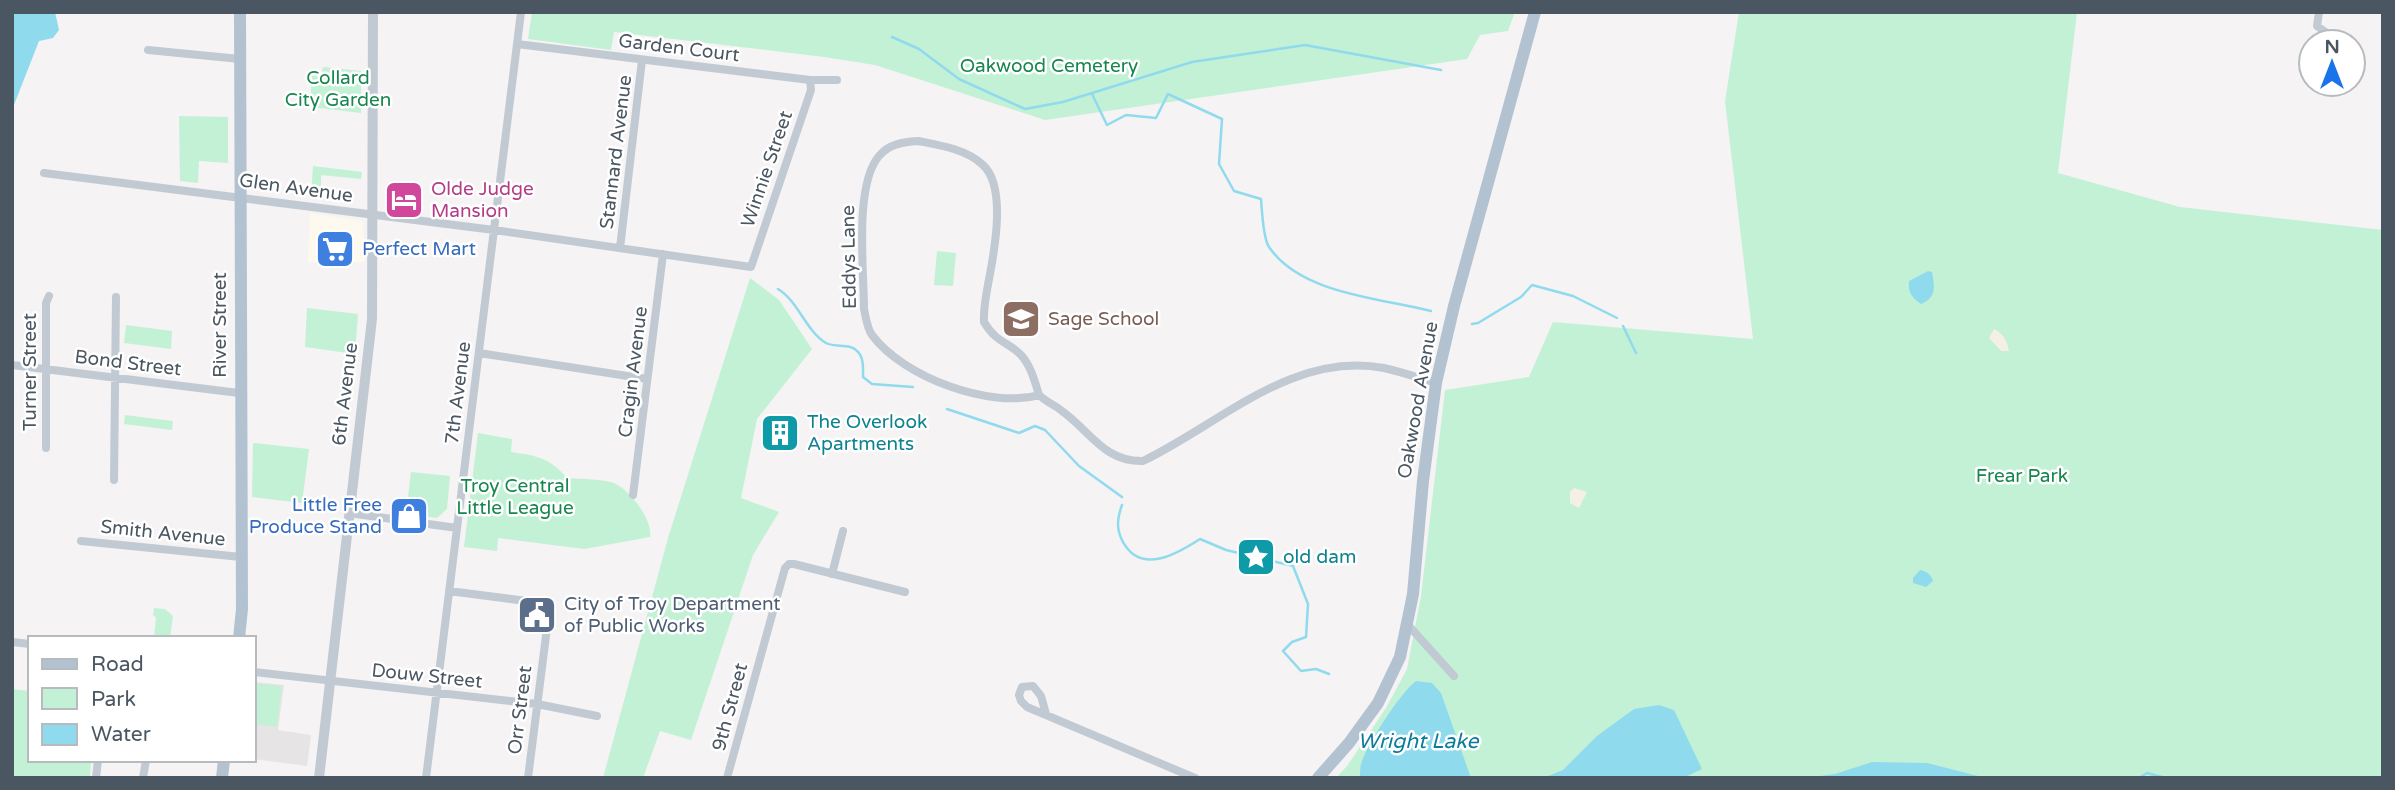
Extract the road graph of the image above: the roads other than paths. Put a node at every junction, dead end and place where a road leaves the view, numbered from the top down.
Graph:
1 (240, 12) edge
2 (373, 12) edge
3 (522, 12) edge
4 (1535, 12) edge
5 (2319, 12) edge
6 (2320, 28) edge
7 (517, 44) junction
8 (148, 50) dead end
9 (240, 59) junction
10 (642, 60) junction
11 (810, 80) junction
12 (837, 80) dead end
13 (44, 173) dead end
14 (239, 196) junction
15 (373, 215) junction
16 (494, 230) junction
17 (620, 248) junction
18 (663, 254) junction
19 (751, 267) joint
20 (49, 296) dead end
21 (116, 297) dead end
22 (479, 353) junction
23 (12, 366) edge
24 (46, 370) junction
25 (114, 377) junction
26 (647, 380) junction
27 (1436, 383) junction
28 (239, 393) junction
29 (1039, 396) junction
30 (46, 448) dead end
31 (114, 480) dead end
32 (633, 495) dead end
33 (349, 513) junction
34 (457, 528) junction
35 (843, 531) dead end
36 (81, 541) dead end
37 (241, 556) junction
38 (832, 573) junction
39 (449, 591) junction
40 (905, 592) dead end
41 (1408, 625) junction
42 (239, 636) edge
43 (256, 672) edge
44 (1454, 676) dead end
45 (331, 681) junction
46 (436, 694) junction
47 (537, 704) junction
48 (1046, 714) dead end
49 (597, 716) dead end
50 (319, 778) edge
51 (426, 778) edge
52 (528, 778) edge
53 (727, 778) edge
54 (1195, 778) edge
55 (1318, 778) edge

1 - 9 main road, River Street
2 - 15 street, 6th Avenue
3 - 7 street, 7th Avenue
4 - 27 main road, Oakwood Avenue
5 - 6 street
7 - 10 street, Garden Court
7 - 16 street, 7th Avenue
8 - 9 street
9 - 14 main road, River Street
10 - 11 street, Garden Court
10 - 17 street, Stannard Avenue
11 - 12 street, Garden Court
11 - 19 street, Winnie Street
13 - 14 street, Glen Avenue
14 - 15 street, Glen Avenue
14 - 28 main road, River Street
15 - 16 street, Glen Avenue
15 - 33 street, 6th Avenue
16 - 17 street, Glen Avenue
16 - 22 street, 7th Avenue
17 - 18 street, Glen Avenue
18 - 19 street, Glen Avenue
18 - 26 street, Cragin Avenue
20 - 24 street, Turner Street
21 - 25 street
22 - 26 street
22 - 34 street, 7th Avenue
23 - 24 street, Bond Street
24 - 25 street, Bond Street
24 - 30 street, Turner Street
25 - 28 street, Bond Street
25 - 31 street
26 - 32 street, Cragin Avenue
27 - 29 street
27 - 41 main road, Oakwood Avenue
28 - 37 main road, River Street
29 - 29 street, Eddys Lane
33 - 34 street
33 - 45 street, 6th Avenue
34 - 39 street, 7th Avenue
35 - 38 street
36 - 37 street, Smith Avenue
37 - 42 main road, River Street
38 - 40 street
38 - 53 street, 9th Street
39 - 46 street, 7th Avenue
39 - 47 street, Orr Street
41 - 44 street
41 - 55 main road, Oakwood Avenue
43 - 45 street, Douw Street
45 - 46 street, Douw Street
45 - 50 street, 6th Avenue
46 - 47 street, Douw Street
46 - 51 street, 7th Avenue
47 - 49 street, Douw Street
47 - 52 street, Orr Street
48 - 54 street

